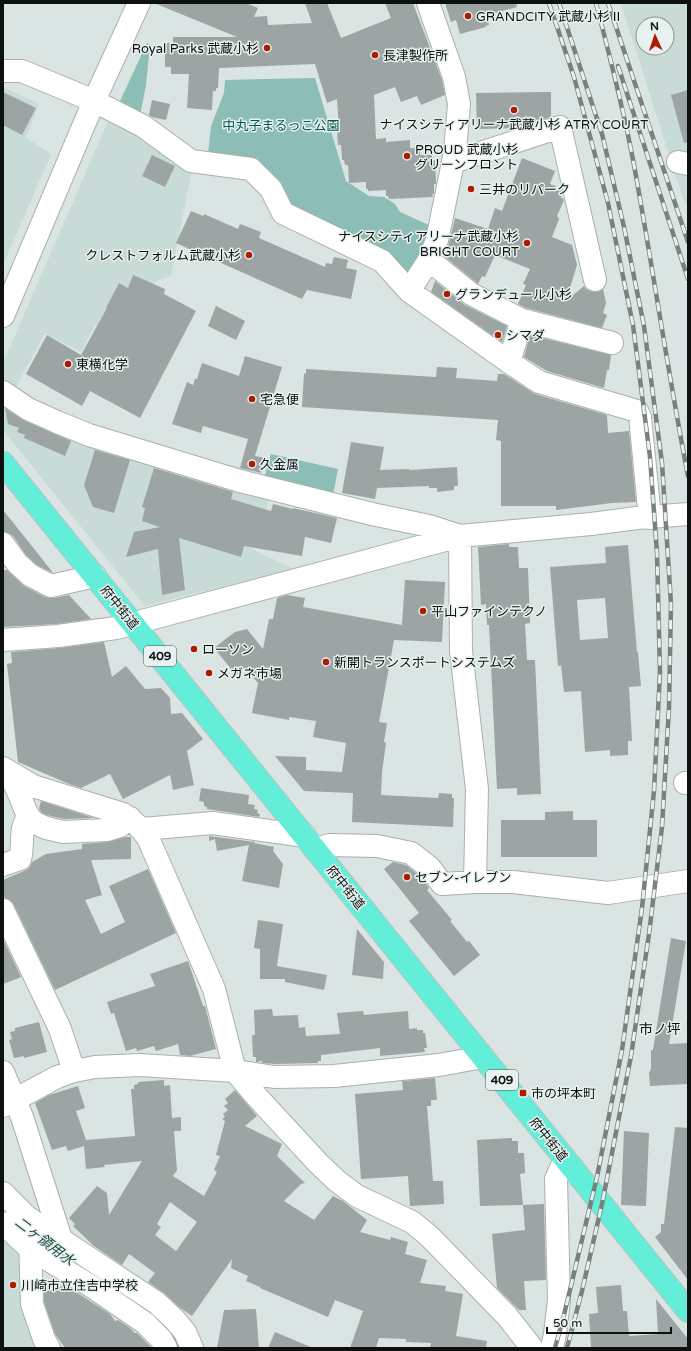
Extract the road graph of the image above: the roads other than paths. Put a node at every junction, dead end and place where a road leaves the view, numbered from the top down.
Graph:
1 (138, 3) edge
2 (428, 3) edge
3 (3, 71) edge
4 (94, 101) junction
5 (453, 162) junction
6 (429, 260) junction
7 (595, 280) dead end
8 (409, 291) junction
9 (3, 316) edge
10 (522, 320) junction
11 (612, 343) dead end
12 (509, 362) junction
13 (3, 392) edge
14 (7, 474) edge
15 (688, 514) edge
16 (650, 518) junction
17 (460, 536) junction
18 (3, 544) edge
19 (95, 576) junction
20 (134, 624) junction
21 (3, 640) edge
22 (5, 770) edge
23 (28, 816) junction
24 (136, 824) junction
25 (310, 843) junction
26 (3, 865) edge
27 (688, 881) edge
28 (474, 882) junction
29 (3, 910) edge
30 (483, 1057) junction
31 (235, 1070) junction
32 (74, 1071) junction
33 (3, 1072) edge
34 (8, 1103) edge
35 (565, 1159) junction
36 (3, 1193) edge
37 (27, 1217) junction
38 (3, 1223) edge
39 (61, 1238) junction
40 (31, 1250) junction
41 (688, 1312) edge
42 (49, 1348) edge
43 (166, 1348) edge
44 (192, 1348) edge
45 (532, 1348) edge
46 (552, 1348) edge

1 - 4 street
2 - 5 street
3 - 4 street
4 - 8 street
4 - 9 street
5 - 6 street
5 - 7 street
6 - 8 street
6 - 10 street
8 - 12 street
10 - 11 street
10 - 12 street
12 - 16 street
13 - 17 street
14 - 19 highway, 府中街道 / 409
15 - 16 street
16 - 17 street
17 - 20 street
17 - 28 street
18 - 19 street
19 - 20 highway, 府中街道 / 409
20 - 21 street
20 - 25 highway, 府中街道 / 409
22 - 23 street
22 - 24 street
23 - 24 street
23 - 26 street
24 - 25 street
24 - 31 street
25 - 28 street
25 - 30 highway, 府中街道 / 409
27 - 28 street
29 - 32 street
30 - 31 street
30 - 35 highway, 府中街道 / 409
31 - 32 street
31 - 45 street
32 - 34 street
33 - 34 street
34 - 39 street
35 - 41 highway, 府中街道 / 409
35 - 46 street
36 - 37 street
37 - 39 street
37 - 40 street
38 - 40 street
39 - 44 street
40 - 42 street
40 - 43 street

